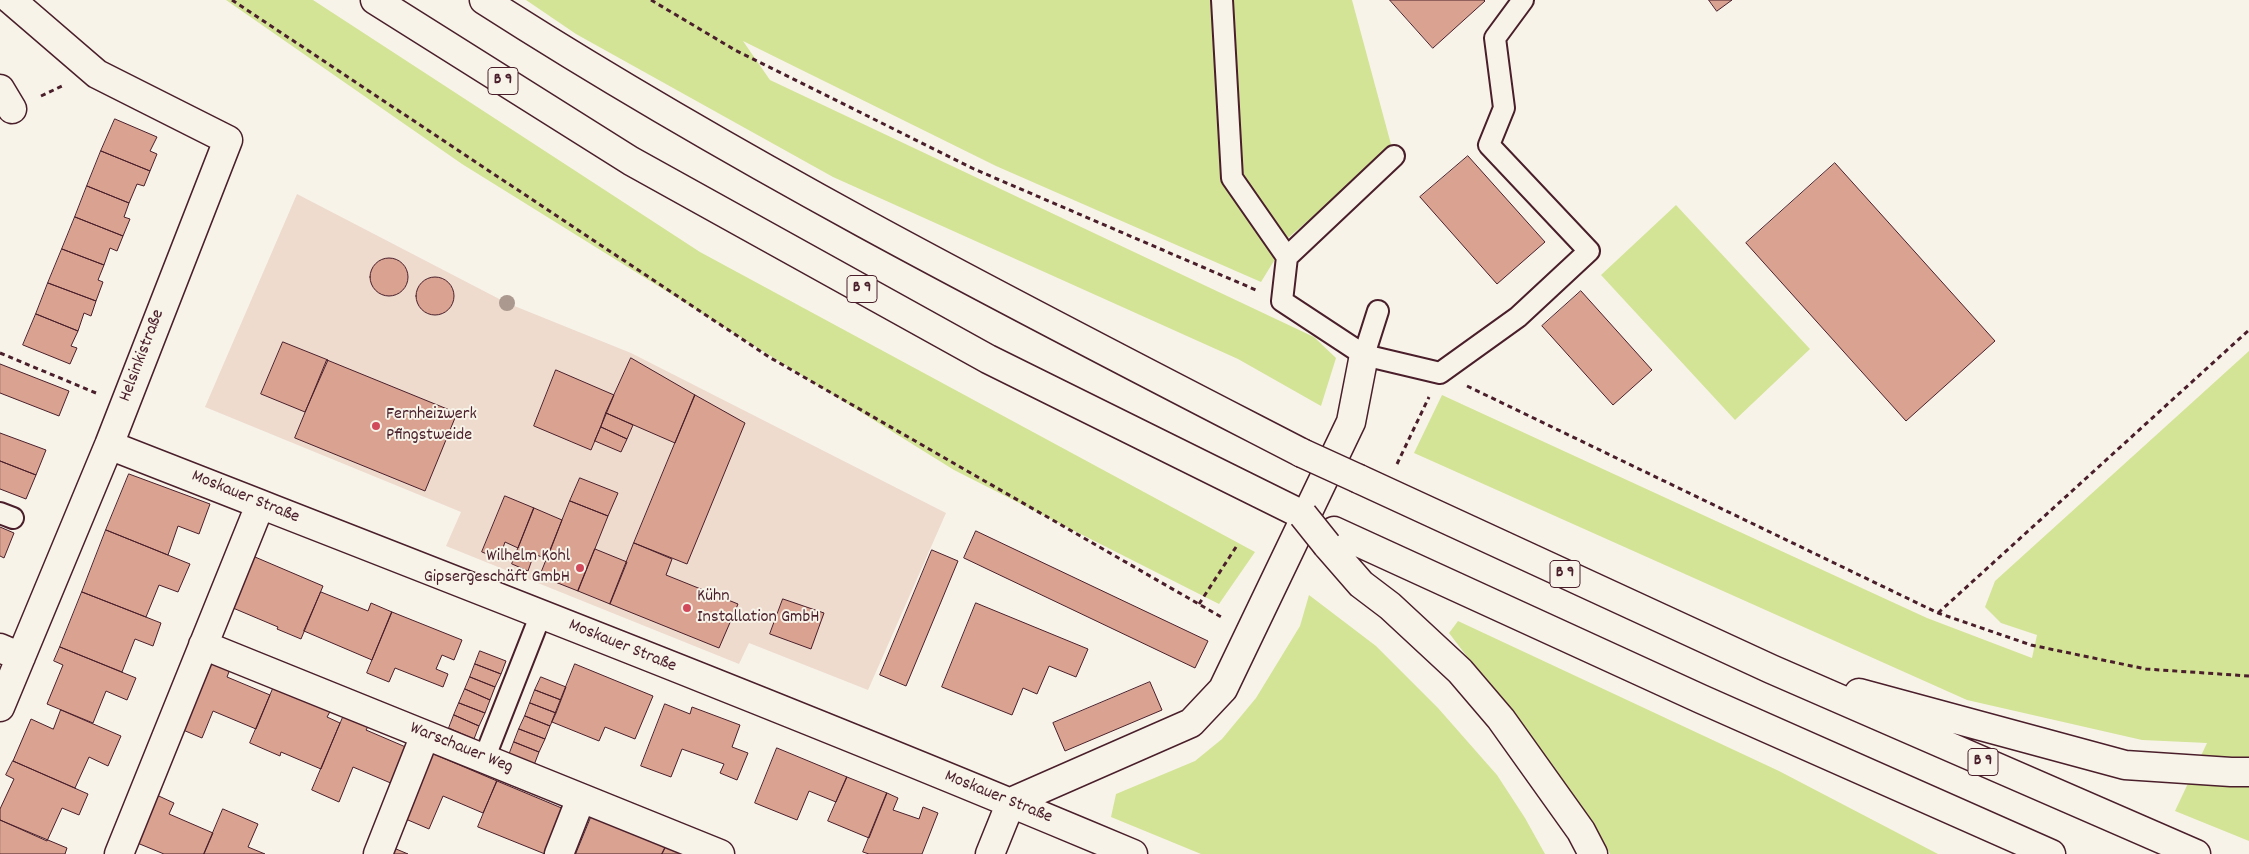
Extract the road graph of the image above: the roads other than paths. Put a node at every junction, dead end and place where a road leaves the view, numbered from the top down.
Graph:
1 (11, 0) edge
2 (375, 0) edge
3 (484, 0) edge
4 (1222, 0) edge
5 (1523, 0) edge
6 (1394, 156) dead end
7 (1288, 257) junction
8 (1378, 311) dead end
9 (1364, 355) junction
10 (109, 445) junction
11 (260, 504) junction
12 (1331, 538) junction
13 (541, 614) junction
14 (203, 645) junction
15 (11, 652) edge
16 (1771, 669) junction
17 (0, 707) edge
18 (425, 735) junction
19 (484, 759) junction
20 (2249, 772) edge
21 (581, 798) junction
22 (1011, 802) junction
23 (119, 854) edge
24 (378, 854) edge
25 (558, 854) edge
26 (720, 854) edge
27 (990, 854) edge
28 (1133, 854) edge
29 (1593, 854) edge
30 (2051, 854) edge
31 (2196, 854) edge

1 - 10 main road, Helsinkistraße
2 - 12 main road, B 9
3 - 16 main road, B 9, bridge
4 - 7 lane
5 - 9 lane
6 - 7 lane
7 - 9 lane
8 - 9 lane
9 - 22 main road
10 - 11 main road, Moskauer Straße
10 - 15 main road, Helsinkistraße
11 - 13 main road, Moskauer Straße
11 - 14 main road
12 - 29 main road
12 - 30 main road
13 - 19 lane
13 - 22 main road, Moskauer Straße
14 - 18 main road, Warschauer Weg
14 - 23 main road
15 - 17 main road, Helsinkistraße
16 - 20 main road
16 - 31 main road, B 9
18 - 19 main road, Warschauer Weg
18 - 24 main road
19 - 21 main road, Warschauer Weg
21 - 25 main road
21 - 26 main road, Warschauer Weg
22 - 27 main road
22 - 28 main road, Moskauer Straße

